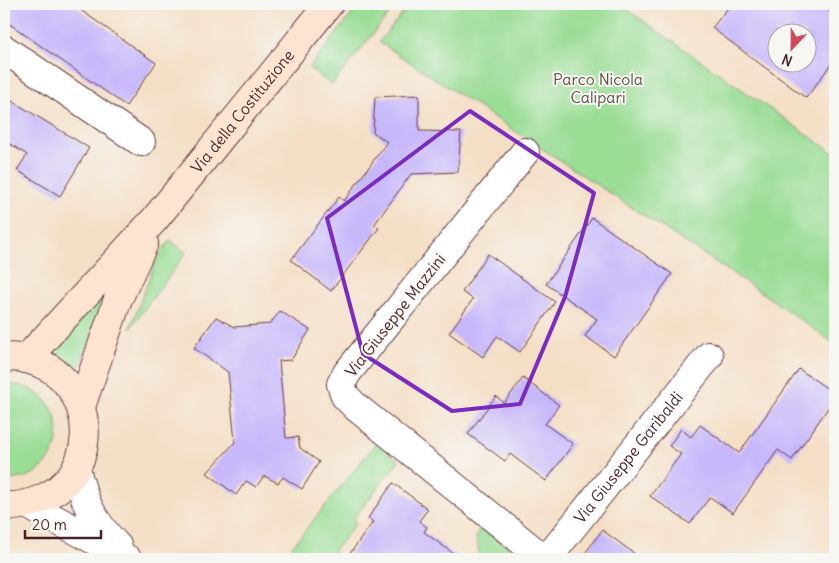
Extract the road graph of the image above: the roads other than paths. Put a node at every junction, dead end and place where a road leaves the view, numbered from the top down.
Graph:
1 (329, 4) edge
2 (4, 49) edge
3 (141, 142) dead end
4 (525, 152) dead end
5 (155, 219) junction
6 (709, 356) dead end
7 (15, 358) edge
8 (81, 407) junction
9 (76, 468) junction
10 (11, 507) edge
11 (128, 559) edge
12 (546, 559) edge

1 - 5 street, Via della Costituzione
2 - 3 street
4 - 12 street, Via Giuseppe Mazzini
5 - 7 street, Via della Costituzione
5 - 8 street, Via della Costituzione
6 - 12 street, Via Giuseppe Garibaldi
7 - 8 street
8 - 9 street
9 - 10 street
9 - 11 street
10 - 11 street

